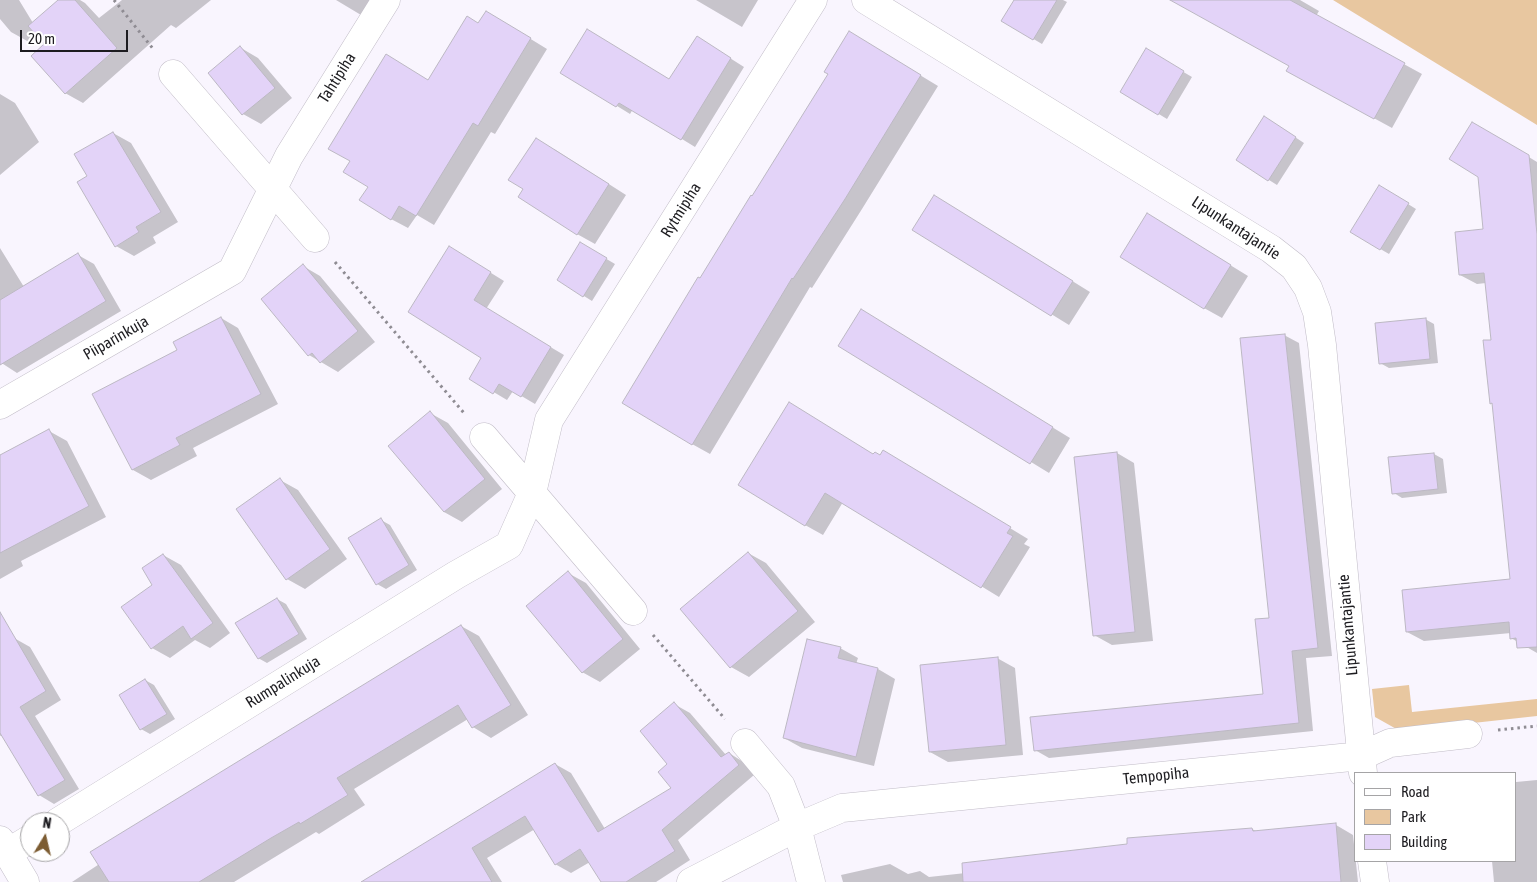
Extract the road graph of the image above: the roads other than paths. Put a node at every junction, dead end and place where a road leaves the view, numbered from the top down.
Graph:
1 (386, 0) edge
2 (813, 0) edge
3 (866, 0) edge
4 (173, 74) road end
5 (272, 189) junction
6 (315, 238) road end
7 (232, 271) joint
8 (0, 406) edge
9 (484, 437) road end
10 (532, 493) junction
11 (509, 545) joint
12 (633, 611) road end
13 (1468, 734) road end
14 (745, 742) road end
15 (1362, 764) edge
16 (70, 815) edge
17 (797, 828) junction
18 (13, 844) edge
19 (1372, 862) edge
20 (696, 878) edge
21 (25, 882) edge
22 (811, 882) edge
23 (1374, 882) edge

1 - 5 street, Tahtipiha
2 - 10 street, Rytmipiha
3 - 15 street, Lipunkantajantie
4 - 5 street
5 - 6 street
5 - 7 street, Tahtipiha
7 - 8 street, Piiparinkuja
9 - 10 street
10 - 11 street, Rytmipiha
10 - 12 street
11 - 16 street, Rumpalinkuja
13 - 15 street, Tempopiha
14 - 17 street
15 - 17 street, Tempopiha
17 - 20 street, Tempopiha
17 - 22 street
18 - 21 street
19 - 23 street

